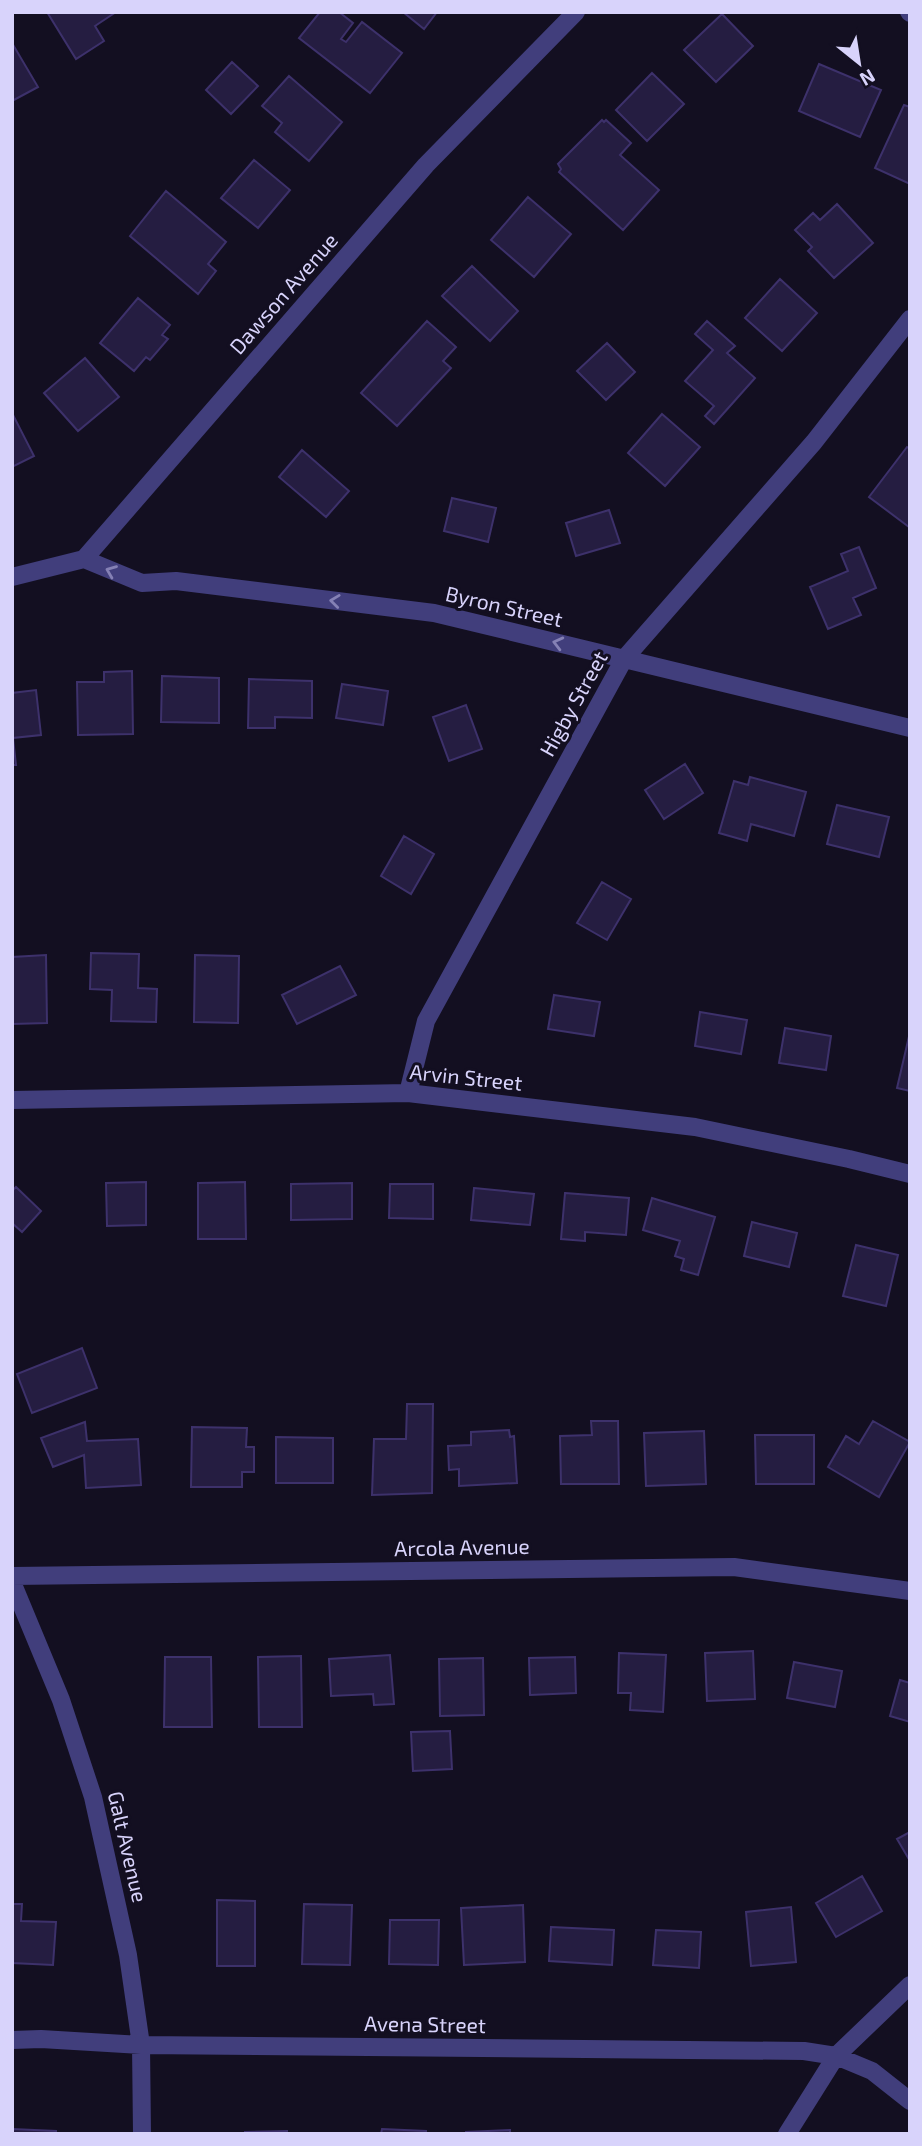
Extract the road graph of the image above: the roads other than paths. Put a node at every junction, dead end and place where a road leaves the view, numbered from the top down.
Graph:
1 (576, 12) edge
2 (910, 319) edge
3 (84, 559) junction
4 (12, 577) edge
5 (624, 659) junction
6 (910, 728) edge
7 (408, 1093) junction
8 (12, 1100) edge
9 (910, 1174) edge
10 (12, 1576) edge
11 (12, 1582) edge
12 (910, 1591) edge
13 (910, 1985) edge
14 (12, 2040) edge
15 (141, 2045) junction
16 (836, 2056) junction
17 (910, 2101) edge
18 (142, 2134) edge
19 (787, 2134) edge

1 - 3 street, Dawson Avenue
2 - 5 street, Higby Street
3 - 4 street
5 -> 3 street, Byron Street
5 - 6 street, Byron Street
5 - 7 street, Higby Street
7 - 8 street, Arvin Street
7 - 9 street, Arvin Street
10 - 12 street, Arcola Avenue
11 - 15 street, Galt Avenue
13 - 16 street
14 - 15 street, Avena Street
15 - 16 street, Avena Street
15 - 18 street, Galt Avenue
16 - 17 street, Avena Street
16 - 19 street

